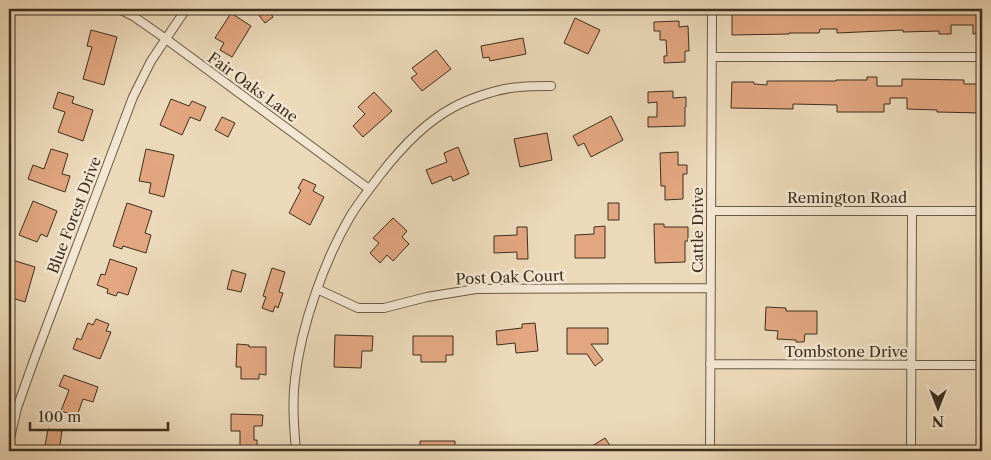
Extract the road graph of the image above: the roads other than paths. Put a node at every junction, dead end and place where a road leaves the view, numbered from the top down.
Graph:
1 (119, 9) edge
2 (186, 9) edge
3 (712, 9) edge
4 (166, 40) junction
5 (712, 57) junction
6 (982, 57) edge
7 (551, 86) dead end
8 (370, 189) junction
9 (711, 211) junction
10 (912, 211) junction
11 (982, 211) edge
12 (710, 288) junction
13 (317, 289) junction
14 (710, 364) junction
15 (911, 365) junction
16 (982, 366) edge
17 (9, 442) edge
18 (296, 451) edge
19 (710, 451) edge
20 (911, 451) edge

1 - 4 street, Fair Oaks Lane
2 - 4 street, Blue Forest Drive
3 - 5 street, Cattle Drive
4 - 8 street, Fair Oaks Lane
4 - 17 street, Blue Forest Drive
5 - 6 street
5 - 9 street, Cattle Drive
7 - 8 street
8 - 13 street
9 - 10 street, Remington Road
9 - 12 street, Cattle Drive
10 - 11 street, Remington Road
10 - 15 street
12 - 13 street, Post Oak Court
12 - 14 street, Cattle Drive
13 - 18 street
14 - 15 street, Tombstone Drive
14 - 19 street, Cattle Drive
15 - 16 street, Tombstone Drive
15 - 20 street

